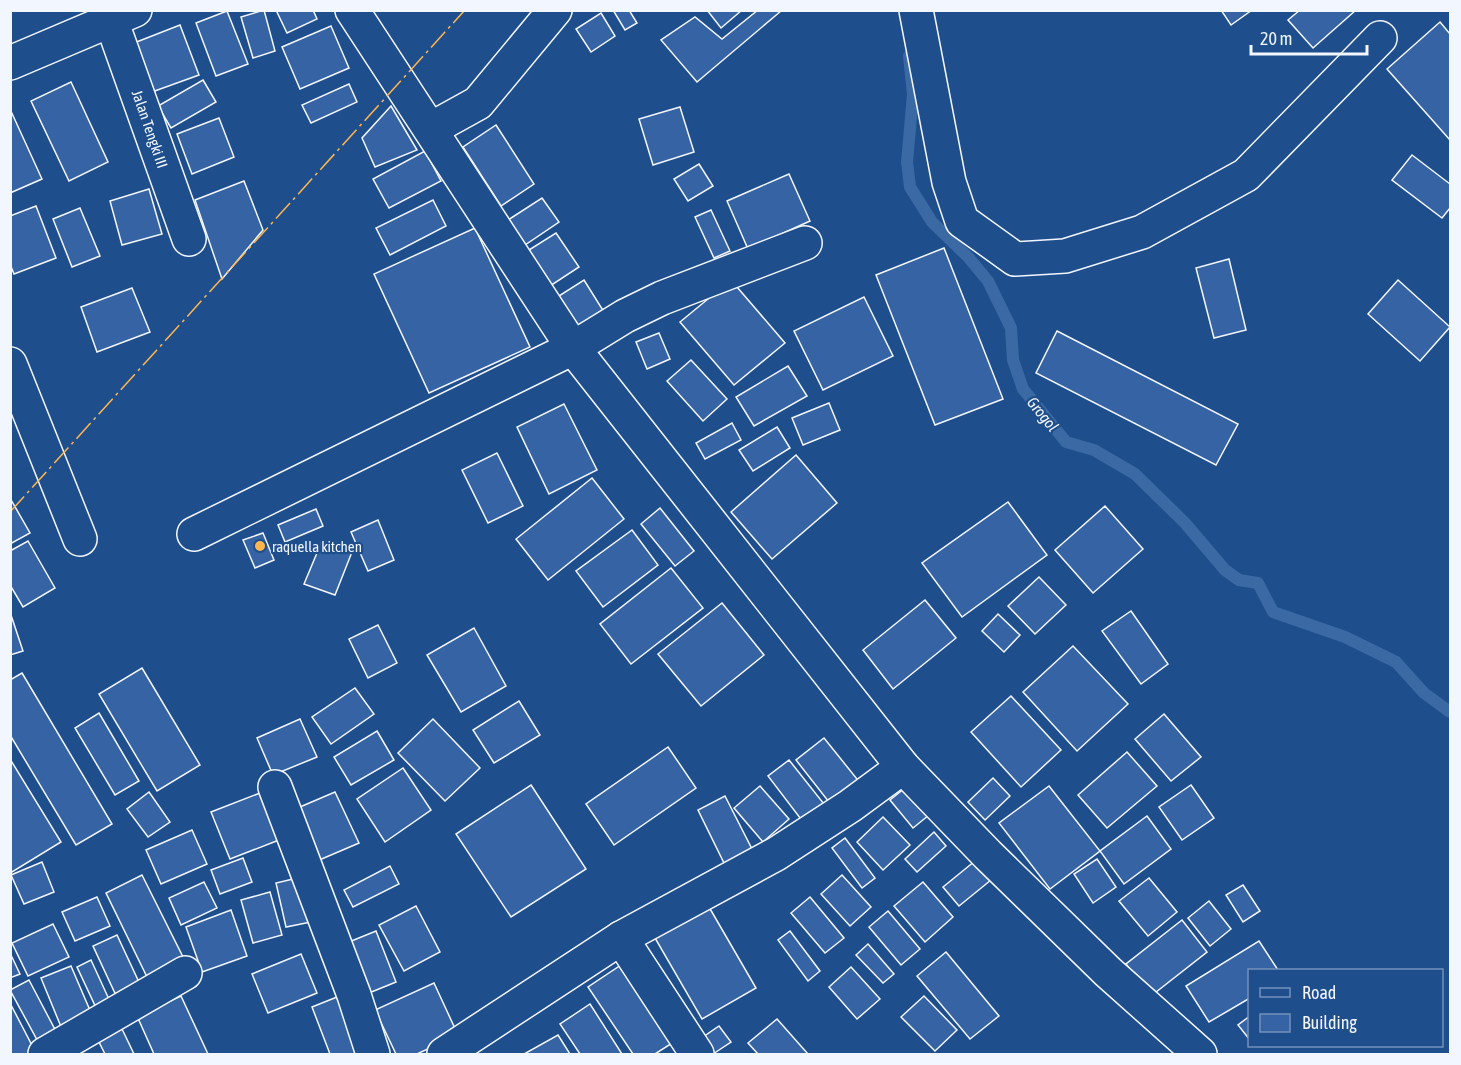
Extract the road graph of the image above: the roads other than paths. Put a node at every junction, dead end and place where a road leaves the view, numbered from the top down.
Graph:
1 (352, 10) edge
2 (555, 10) edge
3 (916, 10) edge
4 (123, 15) edge
5 (1380, 38) dead end
6 (10, 63) edge
7 (431, 129) junction
8 (189, 239) dead end
9 (805, 243) dead end
10 (573, 348) junction
11 (10, 364) edge
12 (194, 534) dead end
13 (80, 539) dead end
14 (903, 766) junction
15 (275, 787) dead end
16 (621, 938) junction
17 (184, 973) dead end
18 (45, 1054) edge
19 (373, 1054) edge
20 (444, 1054) edge
21 (697, 1054) edge
22 (1200, 1054) edge

1 - 7 street
2 - 7 street
3 - 5 street
4 - 6 street
4 - 8 street, Jalan Tengki III
7 - 10 street
9 - 10 street
10 - 12 street
10 - 14 street
11 - 13 street
14 - 16 street
14 - 22 street
15 - 19 street
16 - 20 street
16 - 21 street
17 - 18 street

